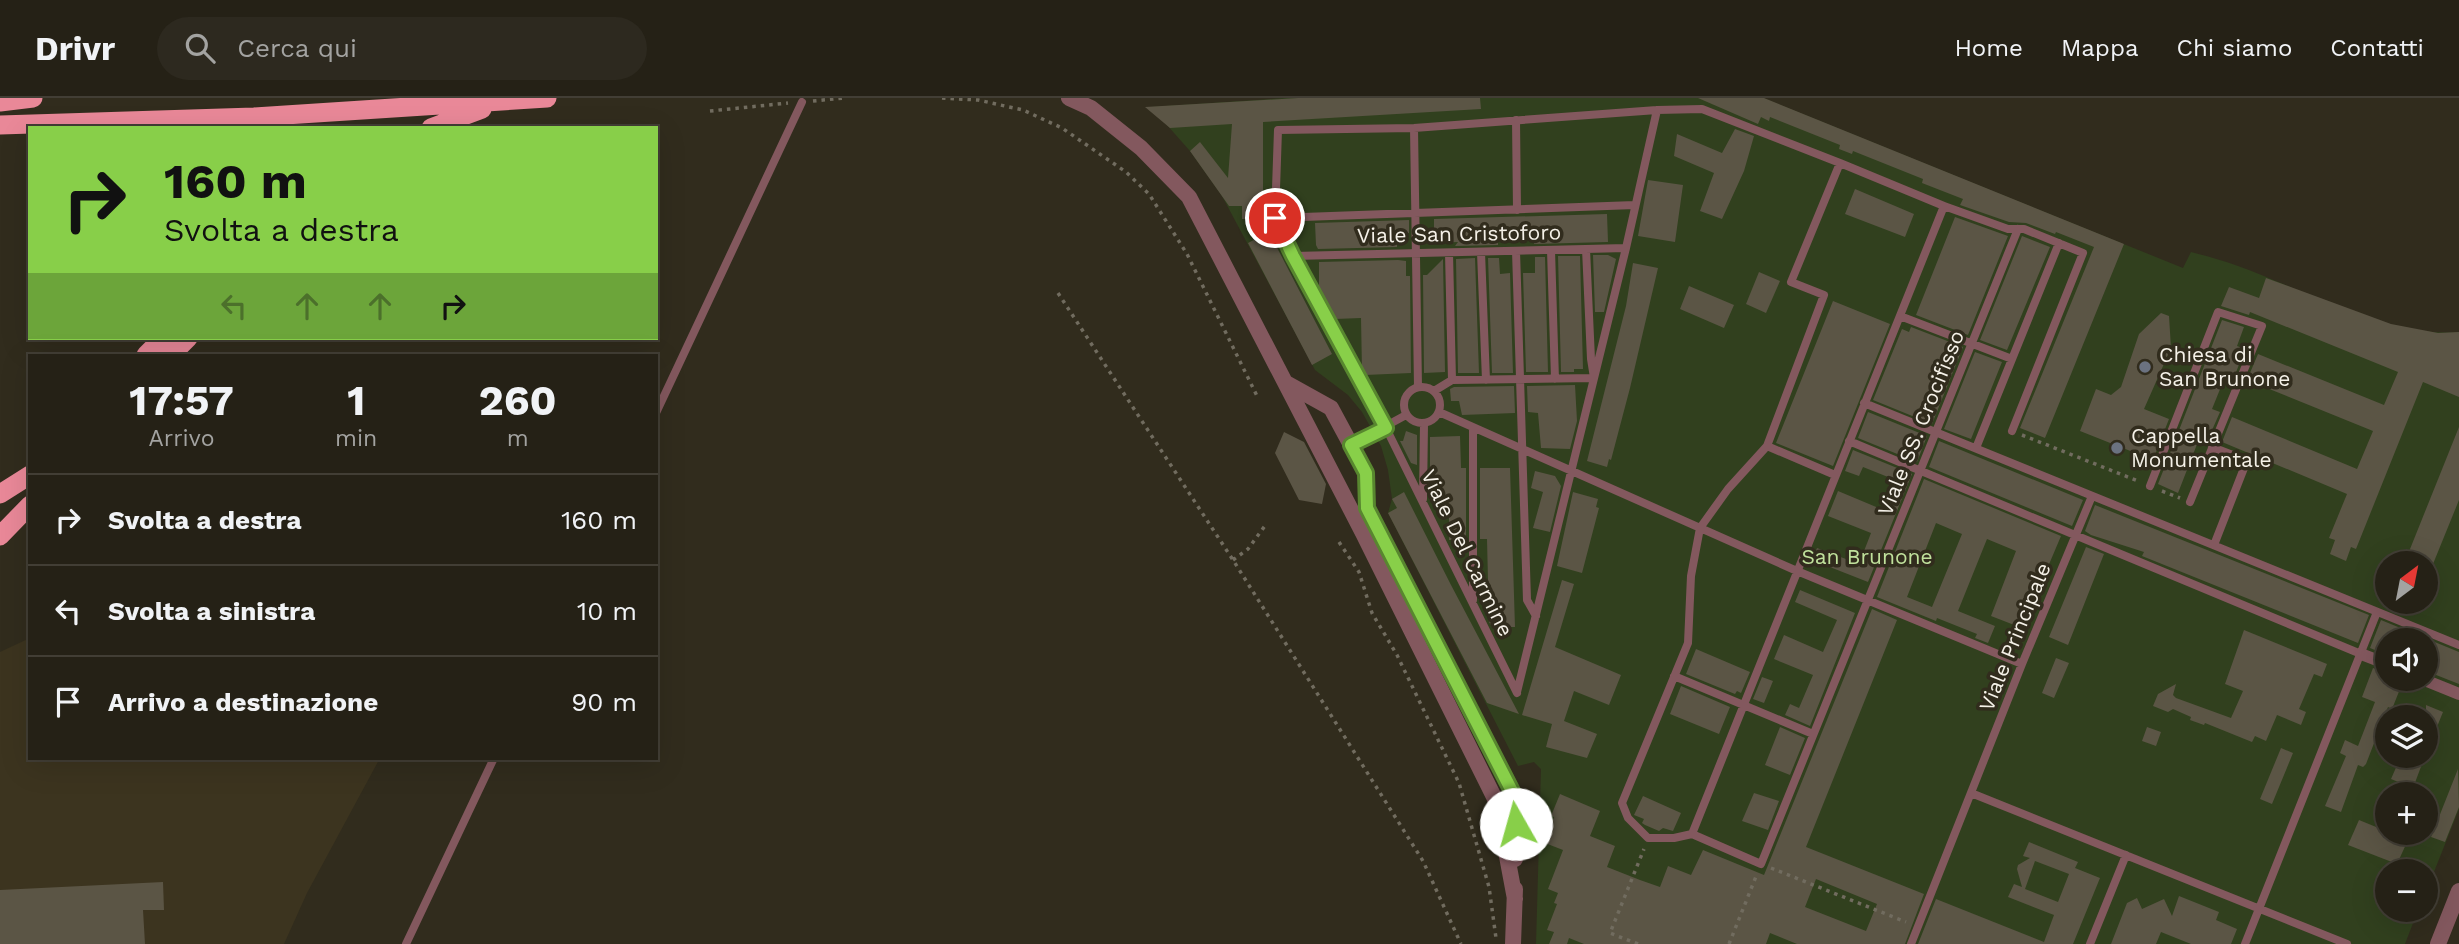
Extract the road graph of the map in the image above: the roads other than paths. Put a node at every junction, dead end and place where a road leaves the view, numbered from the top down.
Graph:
1 (33, 98) edge
2 (547, 98) edge
3 (1069, 98) edge
4 (509, 100) junction
5 (8, 101) edge
6 (802, 102) road end
7 (1657, 110) junction
8 (1516, 120) junction
9 (48, 122) junction
10 (0, 125) edge
11 (70, 126) edge
12 (437, 126) edge
13 (1414, 128) junction
14 (1840, 163) junction
15 (1635, 205) junction
16 (1944, 206) junction
17 (1517, 210) junction
18 (1415, 213) junction
19 (1275, 218) junction
20 (2018, 229) junction
21 (2059, 243) junction
22 (1626, 248) junction
23 (1586, 249) junction
24 (1551, 250) junction
25 (1516, 251) junction
26 (1481, 252) junction
27 (1449, 253) junction
28 (1415, 254) junction
29 (1293, 256) junction
30 (1900, 316) junction
31 (161, 340) edge
32 (186, 340) edge
33 (1972, 344) junction
34 (147, 354) edge
35 (172, 354) edge
36 (2012, 359) junction
37 (1594, 378) junction
38 (1520, 379) junction
39 (1555, 379) junction
40 (1452, 380) junction
41 (1486, 380) junction
42 (1286, 383) junction
43 (1418, 387) junction
44 (1434, 391) junction
45 (1864, 403) junction
46 (658, 408) edge
47 (1439, 412) junction
48 (1406, 415) junction
49 (1424, 424) junction
50 (1386, 428) junction
51 (1473, 428) junction
52 (2012, 431) road end
53 (1937, 432) junction
54 (1849, 441) junction
55 (1351, 445) junction
56 (1767, 446) junction
57 (2213, 447) junction
58 (1976, 448) junction
59 (1522, 449) junction
60 (1921, 470) junction
61 (1572, 471) junction
62 (1835, 475) junction
63 (28, 476) edge
64 (2150, 486) road end
65 (0, 494) edge
66 (2092, 496) junction
67 (1423, 502) junction
68 (2190, 502) road end
69 (28, 507) edge
70 (1700, 528) junction
71 (2076, 534) junction
72 (0, 536) edge
73 (2214, 545) junction
74 (1797, 571) junction
75 (1867, 600) junction
76 (1473, 604) junction
77 (2375, 611) edge
78 (2376, 614) edge
79 (2382, 614) edge
80 (1536, 617) junction
81 (2459, 645) edge
82 (2361, 654) junction
83 (2375, 659) edge
84 (2022, 664) junction
85 (1674, 676) junction
86 (2438, 685) edge
87 (2459, 694) edge
88 (1743, 706) junction
89 (1813, 734) junction
90 (493, 760) edge
91 (1971, 793) junction
92 (1692, 834) junction
93 (2126, 855) junction
94 (2459, 891) edge
95 (1515, 899) junction
96 (2259, 908) junction
97 (406, 944) edge
98 (1513, 944) edge
99 (1911, 944) edge
100 (2090, 944) edge
101 (2245, 944) edge
102 (2347, 944) edge
103 (2438, 944) edge

1 - 5 highway
2 - 4 highway
3 - 42 street
4 - 9 highway
4 - 12 highway
6 - 46 lane
7 - 8 lane
7 - 14 lane
7 - 15 lane
8 - 13 lane
8 - 17 lane
9 - 10 highway
9 - 11 highway
13 - 18 lane
13 - 19 lane
14 - 16 lane
14 - 56 lane
15 - 17 lane
15 - 22 lane
16 - 20 lane
16 - 30 lane
17 - 18 lane
18 - 19 lane
18 - 28 lane
19 - 29 lane, Viale Del Carmine
20 - 21 lane
20 - 33 lane, Viale SS. Crocifisso
21 - 36 lane
21 - 52 lane
22 - 23 lane, Viale San Cristoforo
22 - 37 lane
23 - 24 lane, Viale San Cristoforo
23 - 37 lane
24 - 25 lane, Viale San Cristoforo
24 - 39 lane
25 - 26 lane, Viale San Cristoforo
25 - 38 lane
26 - 27 lane, Viale San Cristoforo
26 - 41 lane
27 - 28 lane, Viale San Cristoforo
27 - 40 lane
28 - 29 lane, Viale San Cristoforo
28 - 43 lane
29 - 50 lane, Viale Del Carmine
30 - 33 lane
30 - 45 lane
31 - 34 highway
32 - 35 highway
33 - 36 lane
33 - 53 lane, Viale SS. Crocifisso
36 - 58 lane
37 - 39 lane
37 - 61 lane
38 - 39 lane
38 - 41 lane
38 - 59 lane
40 - 41 lane
40 - 44 lane
42 - 55 street
42 - 95 street
43 - 44 lane
43 - 48 lane
44 - 47 lane
45 - 53 lane
45 - 54 lane
47 - 49 lane
47 - 51 lane
48 - 49 lane
48 - 50 lane
49 - 67 lane
50 - 55 lane
50 - 67 lane, Viale Del Carmine
51 - 59 lane
51 - 76 lane
53 - 58 lane
53 - 60 lane, Viale SS. Crocifisso
54 - 60 lane
54 - 62 lane
55 - 95 street
56 - 62 lane
56 - 70 lane
57 - 64 lane
57 - 68 lane
57 - 73 lane
58 - 66 lane
59 - 61 lane
59 - 80 lane
60 - 71 lane
60 - 75 lane, Viale SS. Crocifisso
61 - 70 lane
61 - 80 lane
62 - 74 lane
63 - 65 highway
66 - 71 lane, Viale Principale
66 - 73 lane
67 - 76 lane, Viale Del Carmine
69 - 72 highway
70 - 74 lane
70 - 85 lane
71 - 82 lane
71 - 84 lane, Viale Principale
73 - 77 lane
74 - 75 lane
74 - 88 lane
75 - 84 lane
75 - 89 lane, Viale SS. Crocifisso
76 - 80 lane, Viale Del Carmine
78 - 82 lane
79 - 81 lane
82 - 83 street
82 - 96 lane
84 - 91 lane, Viale Principale
85 - 88 lane
85 - 92 lane
86 - 87 street
88 - 89 lane
88 - 92 lane
89 - 92 lane, Viale SS. Crocifisso
90 - 97 lane
91 - 93 lane
91 - 99 lane, Viale Principale
93 - 96 lane
93 - 100 lane
94 - 103 street
95 - 98 street
96 - 101 lane
96 - 102 lane

